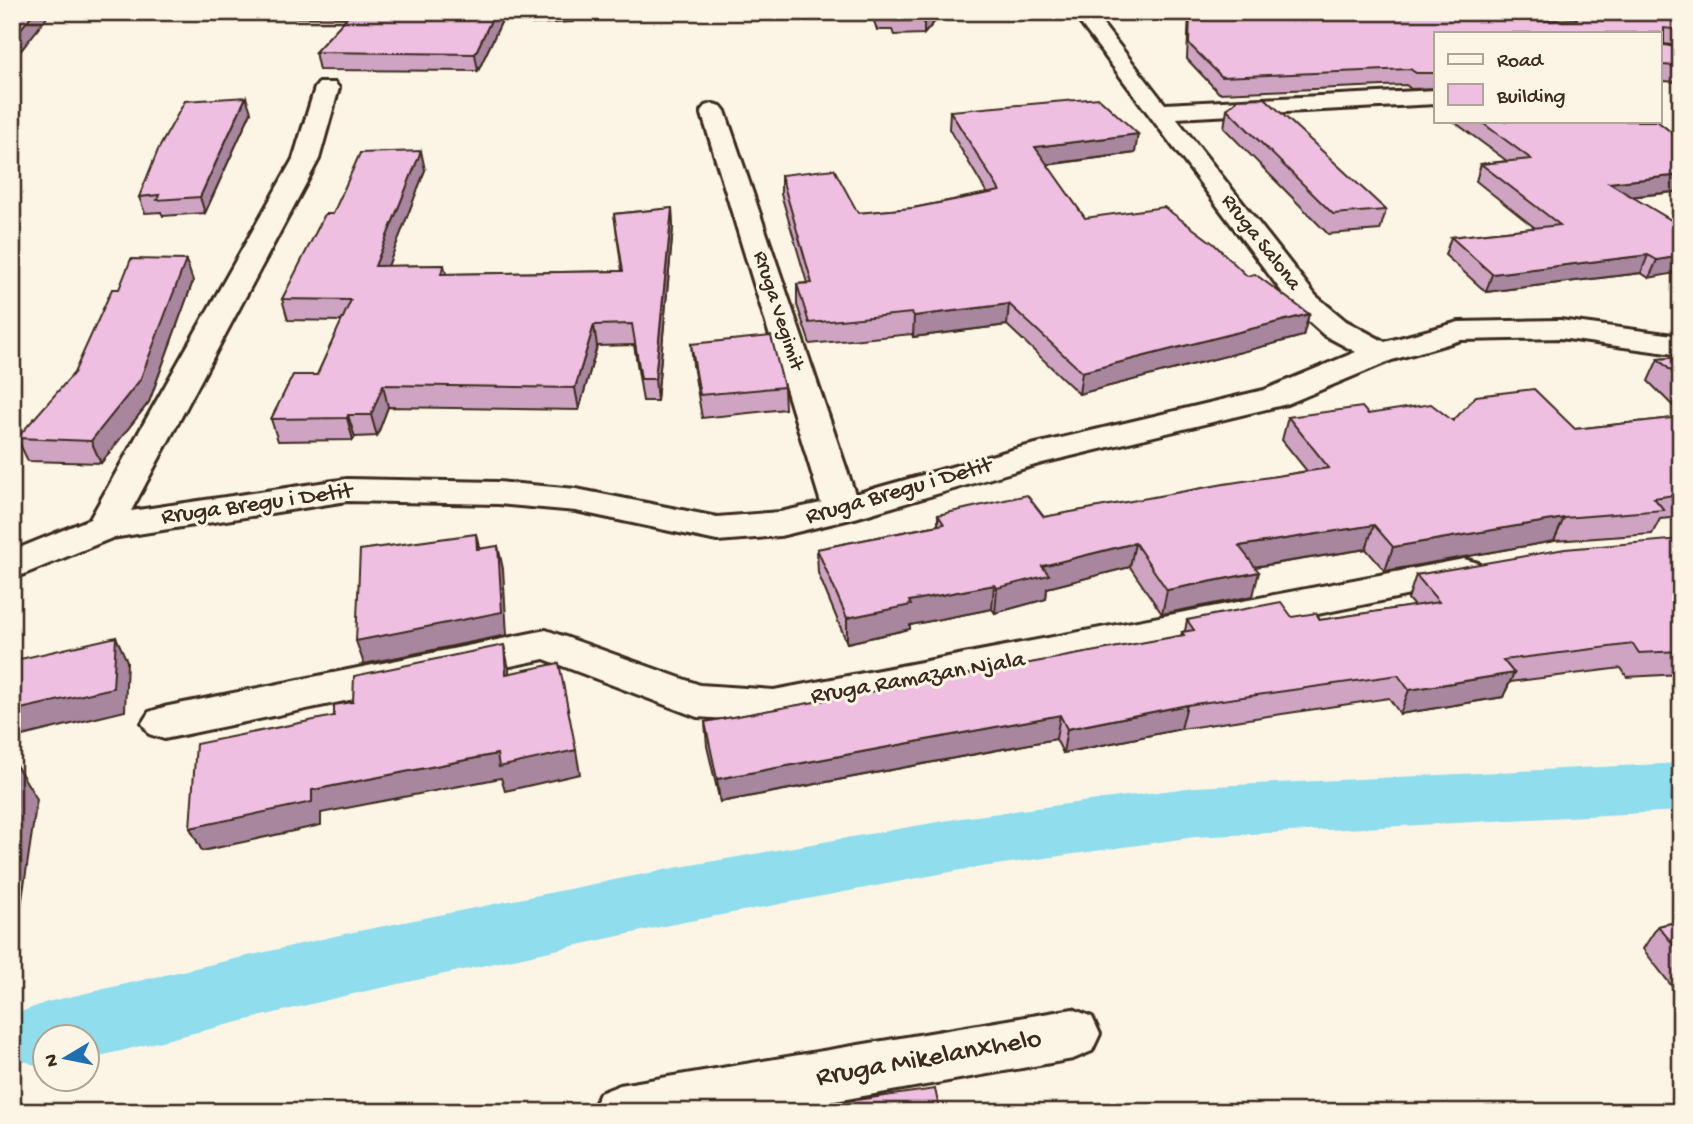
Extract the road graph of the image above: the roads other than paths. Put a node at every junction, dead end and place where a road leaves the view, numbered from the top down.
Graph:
1 (1082, 12) edge
2 (327, 88) dead end
3 (1434, 97) edge
4 (713, 111) dead end
5 (1159, 111) junction
6 (1680, 336) edge
7 (1381, 353) junction
8 (842, 510) junction
9 (104, 527) junction
10 (1505, 565) edge
11 (12, 566) edge
12 (164, 723) dead end
13 (1073, 1034) dead end
14 (620, 1112) edge

1 - 5 street, Rruga Salona
2 - 9 street
3 - 5 street
4 - 8 street, Rruga Vegimit
5 - 7 street, Rruga Salona
6 - 7 street, Rruga Bregu i Detit
7 - 8 street, Rruga Bregu i Detit
8 - 9 street, Rruga Bregu i Detit
9 - 11 street, Rruga Bregu i Detit
10 - 12 street, Rruga Ramazan Njala
13 - 14 street, Rruga Mikelanxhelo

